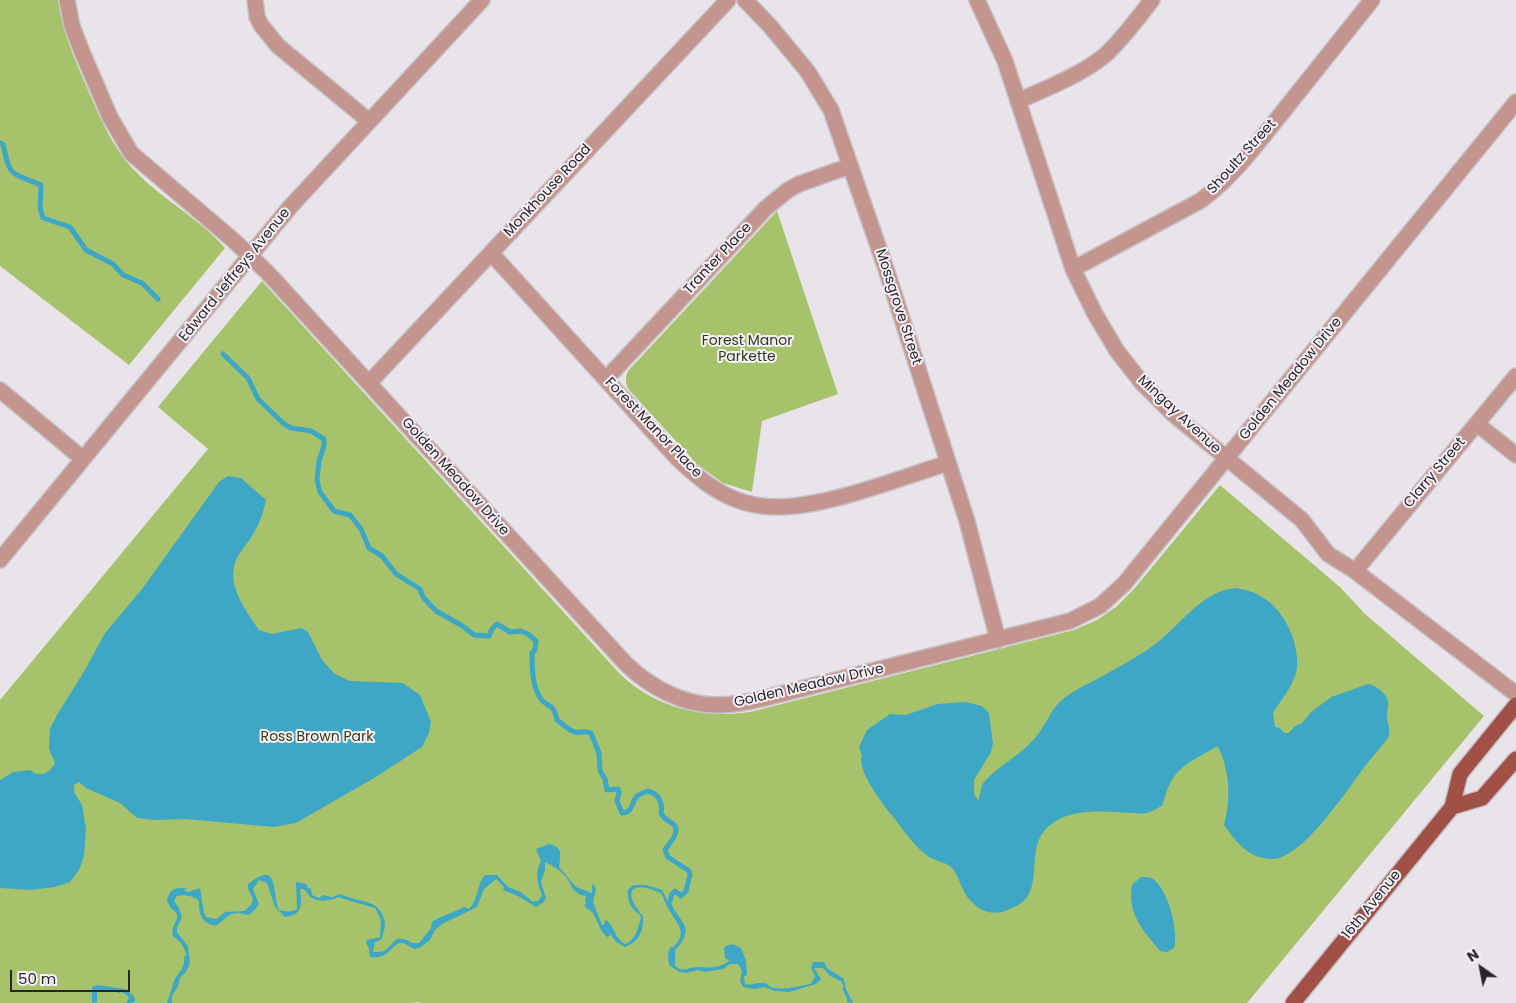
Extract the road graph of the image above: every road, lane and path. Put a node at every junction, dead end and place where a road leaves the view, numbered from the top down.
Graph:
1 (67, 0) edge
2 (255, 0) edge
3 (482, 0) edge
4 (728, 0) edge
5 (745, 0) edge
6 (977, 0) edge
7 (1152, 0) edge
8 (1372, 0) edge
9 (1018, 101) junction
10 (1516, 102) edge
11 (369, 121) junction
12 (850, 166) junction
13 (491, 253) junction
14 (250, 256) junction
15 (1073, 269) junction
16 (1516, 376) edge
17 (606, 379) junction
18 (369, 383) junction
19 (0, 390) edge
20 (1477, 424) junction
21 (1516, 455) edge
22 (83, 458) junction
23 (1226, 459) junction
24 (948, 463) junction
25 (0, 560) edge
26 (1355, 571) junction
27 (998, 640) junction
28 (1516, 694) edge
29 (1516, 705) edge
30 (1516, 759) edge
31 (1452, 808) junction
32 (1293, 1003) edge

1 - 14 street, Golden Meadow Drive
2 - 11 street
3 - 11 street, Edward Jeffreys Avenue
4 - 13 street, Monkhouse Road
5 - 12 street, Mossgrove Street
6 - 9 street, Mingay Avenue
7 - 9 street
8 - 15 street, Shoultz Street
9 - 15 street, Mingay Avenue
10 - 23 street, Golden Meadow Drive
11 - 14 street, Edward Jeffreys Avenue
12 - 17 street, Tranter Place
12 - 24 street, Mossgrove Street
13 - 17 street, Forest Manor Place
13 - 18 street, Monkhouse Road
14 - 18 street, Golden Meadow Drive
14 - 22 street, Edward Jeffreys Avenue
15 - 23 street, Mingay Avenue
16 - 20 street, Clarry Street
17 - 24 street, Forest Manor Place
18 - 27 street, Golden Meadow Drive
19 - 22 street
20 - 21 street
20 - 26 street, Clarry Street
22 - 25 street, Edward Jeffreys Avenue
23 - 26 street, Mingay Avenue
23 - 27 street, Golden Meadow Drive
24 - 27 street, Mossgrove Street
26 - 28 street, Mingay Avenue
29 - 31 main road, 16th Avenue
30 - 31 main road
31 - 32 main road, 16th Avenue

